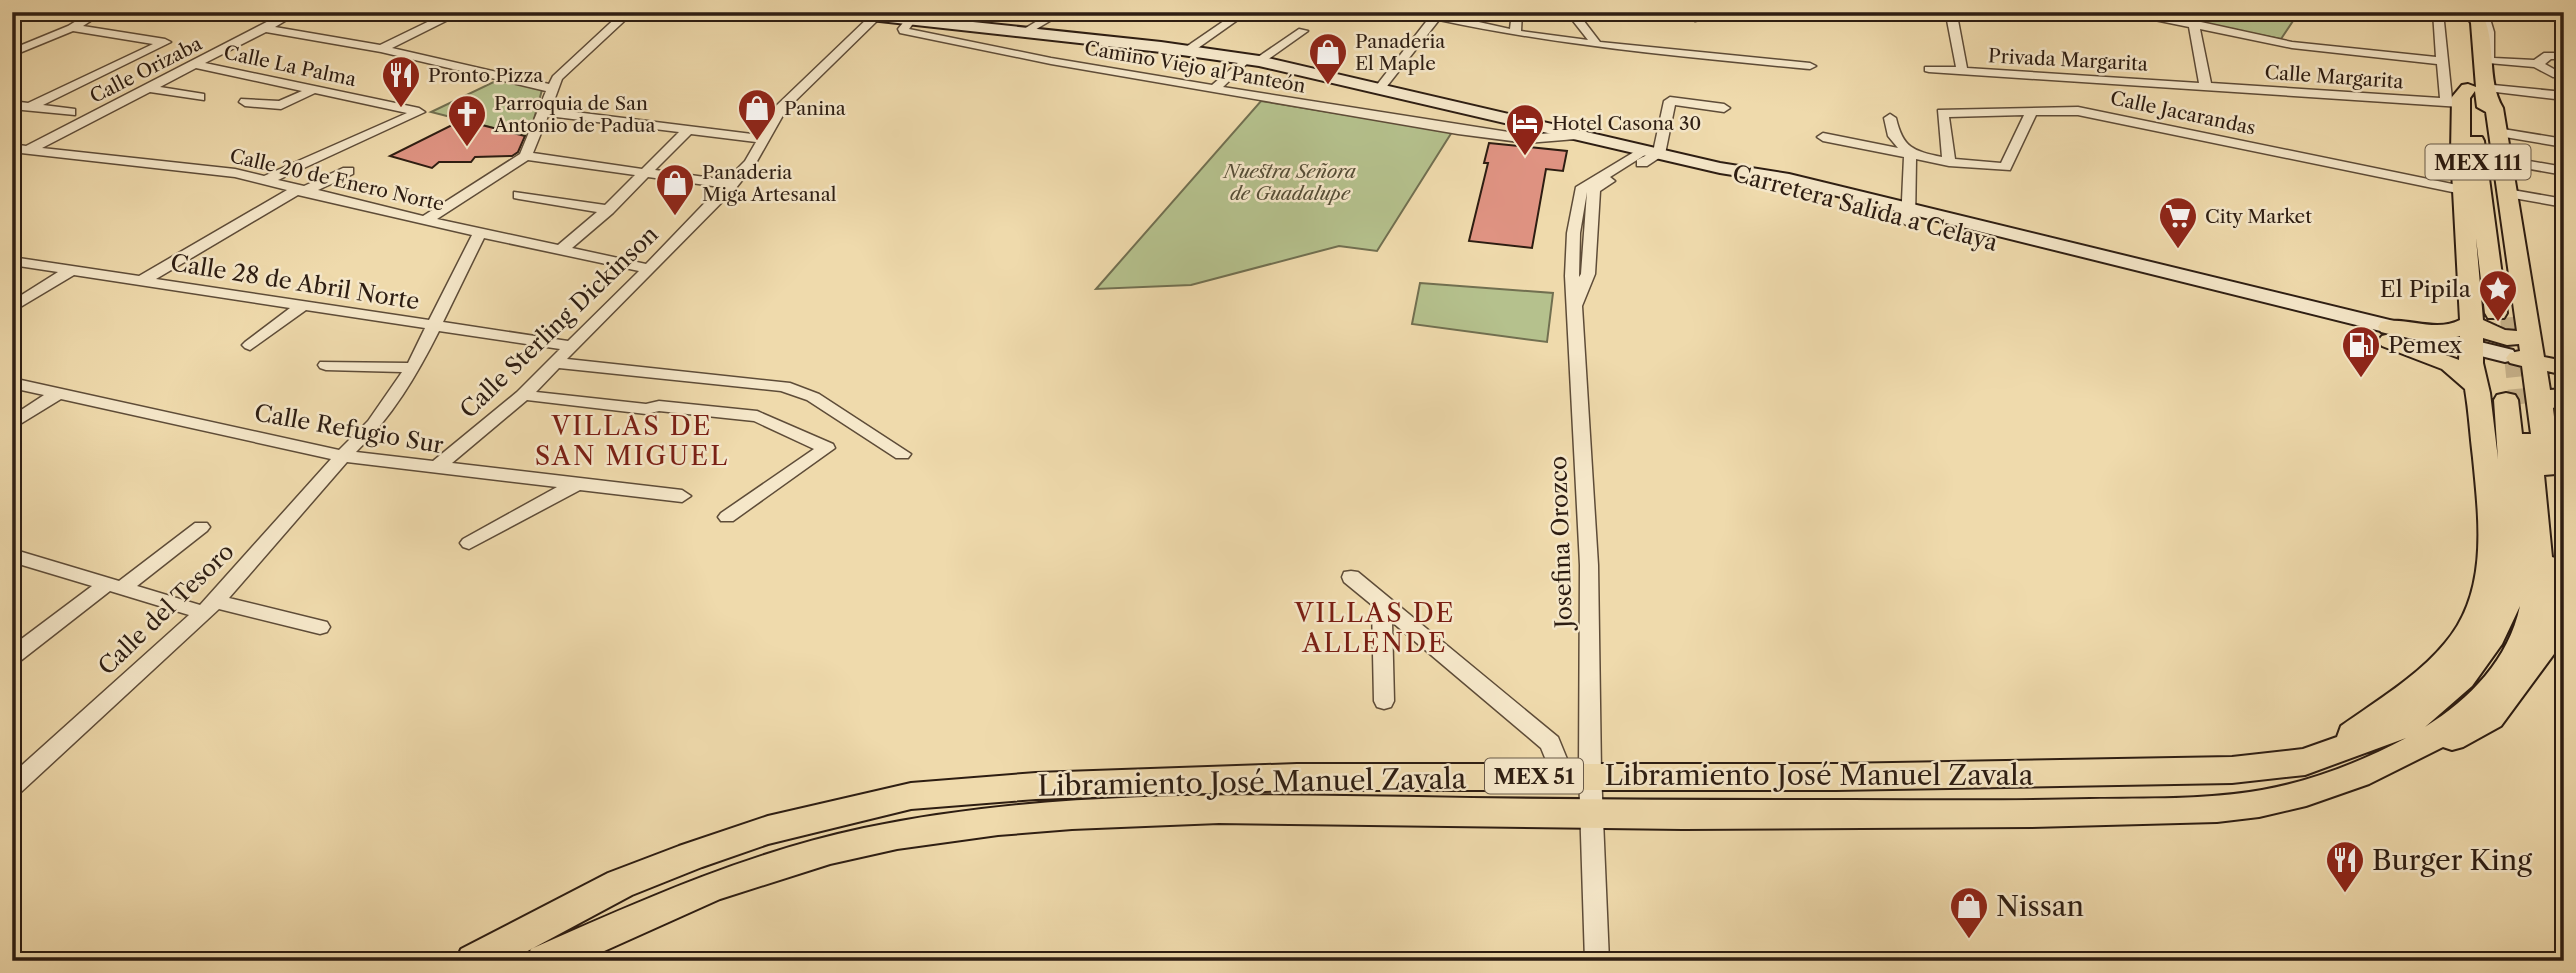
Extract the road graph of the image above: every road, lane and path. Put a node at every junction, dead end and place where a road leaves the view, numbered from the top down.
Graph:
1 (295, 12) edge
2 (629, 12) edge
3 (838, 12) edge
4 (974, 12) edge
5 (1060, 12) edge
6 (1244, 12) edge
7 (1418, 12) edge
8 (1517, 12) edge
9 (1571, 12) edge
10 (1938, 12) edge
11 (1966, 12) edge
12 (2074, 12) edge
13 (2171, 12) edge
14 (2438, 12) edge
15 (2456, 12) edge
16 (2473, 12) edge
17 (2483, 12) edge
18 (96, 13) edge
19 (1951, 13) edge
20 (2141, 14) junction
21 (450, 15) dead end
22 (1436, 16) junction
23 (904, 19) edge
24 (865, 24) junction
25 (948, 25) junction
26 (2193, 27) junction
27 (72, 28) junction
28 (264, 29) junction
29 (1024, 32) junction
30 (1303, 32) dead end
31 (1515, 33) junction
32 (1597, 45) junction
33 (381, 49) junction
34 (1187, 51) junction
35 (12, 53) edge
36 (2564, 56) edge
37 (1253, 60) junction
38 (2485, 60) junction
39 (2442, 61) junction
40 (194, 64) junction
41 (2537, 64) junction
42 (1810, 66) dead end
43 (1930, 69) dead end
44 (1962, 71) junction
45 (2557, 75) dead end
46 (2205, 85) junction
47 (148, 88) junction
48 (1214, 88) junction
49 (1380, 88) junction
50 (315, 89) junction
51 (554, 89) junction
52 (2468, 95) junction
53 (2564, 96) edge
54 (200, 97) dead end
55 (245, 102) dead end
56 (12, 105) edge
57 (30, 107) junction
58 (1724, 108) dead end
59 (2032, 111) junction
60 (71, 112) dead end
61 (544, 112) junction
62 (1481, 112) junction
63 (1890, 118) dead end
64 (688, 130) junction
65 (1458, 130) junction
66 (2497, 132) junction
67 (1576, 135) junction
68 (1823, 136) dead end
69 (765, 139) junction
70 (2564, 143) edge
71 (12, 148) edge
72 (27, 150) junction
73 (1652, 152) junction
74 (1910, 154) junction
75 (526, 156) junction
76 (12, 158) edge
77 (2501, 160) junction
78 (1949, 162) junction
79 (348, 171) dead end
80 (2564, 171) edge
81 (645, 174) junction
82 (267, 180) junction
83 (731, 185) junction
84 (2462, 190) junction
85 (300, 191) junction
86 (2507, 192) junction
87 (519, 195) dead end
88 (2564, 203) edge
89 (608, 210) junction
90 (1909, 216) junction
91 (425, 221) junction
92 (480, 232) junction
93 (561, 250) junction
94 (12, 261) edge
95 (649, 269) junction
96 (71, 270) junction
97 (141, 281) junction
98 (302, 306) junction
99 (12, 308) edge
100 (2504, 315) tunnel mouth
101 (431, 326) junction
102 (2390, 334) junction
103 (2530, 335) junction
104 (250, 345) dead end
105 (570, 346) junction
106 (2473, 355) junction
107 (2564, 359) edge
108 (556, 363) junction
109 (2506, 363) joint
110 (326, 365) dead end
111 (412, 368) junction
112 (2564, 368) edge
113 (12, 383) edge
114 (2564, 386) edge
115 (2534, 391) edge
116 (58, 393) junction
117 (523, 395) junction
118 (12, 425) edge
119 (902, 454) dead end
120 (343, 456) junction
121 (436, 468) junction
122 (578, 483) junction
123 (682, 496) dead end
124 (727, 517) dead end
125 (201, 527) dead end
126 (469, 543) dead end
127 (12, 555) edge
128 (1351, 577) dead end
129 (115, 585) junction
130 (1382, 603) junction
131 (210, 607) junction
132 (320, 627) dead end
133 (12, 657) edge
134 (1384, 701) dead end
135 (2322, 755) junction
136 (1577, 776) junction
137 (13, 785) edge
138 (1592, 814) junction
139 (474, 961) edge
140 (544, 961) edge
141 (1597, 961) edge

1 - 28 street, Calle Orizaba
2 - 51 street
3 - 24 main road, Carretera Salida a Celaya
4 - 25 street
5 - 29 street
6 - 34 street
7 - 22 street
8 - 31 street
9 - 32 street
10 - 19 street
11 - 19 street
12 - 20 street
13 - 20 street
14 - 39 street
15 - 52 main road, MEX 111
16 - 38 main road, MEX 111
17 - 38 street
18 - 27 street
19 - 44 street
20 - 26 street
21 - 33 street
22 - 31 street
22 - 49 street
23 - 24 main road, Carretera Salida a Celaya
23 - 25 main road, Carretera Salida a Celaya
23 - 48 street, Camino Viejo al Panteón
24 - 69 street, Calle Sterling Dickinson
25 - 29 main road, Carretera Salida a Celaya
26 - 39 street
26 - 46 street
27 - 35 street
27 - 57 street
28 - 33 street
28 - 40 street, Calle Orizaba
29 - 34 main road, Carretera Salida a Celaya
30 - 37 street
31 - 32 street
32 - 42 street
33 - 51 street
34 - 37 main road, Carretera Salida a Celaya
36 - 41 street
37 - 48 street
37 - 49 main road, Carretera Salida a Celaya
38 - 41 street
38 - 52 main road, MEX 111
39 - 52 street
40 - 47 street, Calle Orizaba
40 - 50 street, Calle La Palma
41 - 45 street
43 - 44 street, Privada Margarita
44 - 46 street, Privada Margarita
46 - 52 street, Calle Margarita
47 - 54 street
47 - 72 street, Calle Orizaba
48 - 65 street, Camino Viejo al Panteón
49 - 62 main road, Carretera Salida a Celaya
50 - 55 street
50 - 82 street, Calle La Palma
51 - 61 street
52 - 53 street, Calle Margarita
52 - 66 main road, Libramiento José Manuel Zavala
52 - 84 main road
52 - 100 main road, MEX 111
56 - 57 street
57 - 60 street
58 - 73 street
59 - 78 street
59 - 78 street, Calle Jacarandas
59 - 84 street, Calle Jacarandas
61 - 64 street
61 - 75 street
62 - 65 street
62 - 67 main road, Carretera Salida a Celaya
63 - 74 street
64 - 69 street
64 - 81 street
65 - 67 street, Camino Viejo al Panteón
66 - 70 street
66 - 77 main road, Libramiento José Manuel Zavala
67 - 73 main road, Carretera Salida a Celaya
68 - 74 street
69 - 83 street, Calle Sterling Dickinson
71 - 72 street, Calle 20 de Enero Norte
72 - 76 street, Calle Orizaba
72 - 82 street, Calle 20 de Enero Norte
73 - 90 main road, Carretera Salida a Celaya
73 - 136 street, Josefina Orozco
74 - 78 street
74 - 90 street
75 - 81 street
75 - 91 street
77 - 80 street
77 - 86 main road, Libramiento José Manuel Zavala
79 - 85 street
81 - 83 street
81 - 89 street
82 - 85 street, Calle 20 de Enero Norte
83 - 95 street, Calle Sterling Dickinson
84 - 106 main road
85 - 91 street, Calle 20 de Enero Norte
85 - 97 street
86 - 88 street
86 - 103 main road, Libramiento José Manuel Zavala
87 - 89 street
89 - 93 street
90 - 102 main road, Carretera Salida a Celaya
91 - 92 street, Calle 20 de Enero Norte
92 - 93 street, Calle 20 de Enero Norte
92 - 101 street, Calle del Tesoro
93 - 95 street, Calle 20 de Enero Norte
94 - 96 street, Calle 28 de Abril Norte
95 - 105 street, Calle Sterling Dickinson
96 - 97 street, Calle 28 de Abril Norte
96 - 99 street
97 - 98 street, Calle 28 de Abril Norte
98 - 101 street, Calle 28 de Abril Norte
98 - 104 street
101 - 105 street, Calle 28 de Abril Norte
101 - 111 street, Calle del Tesoro
102 - 106 main road
102 - 106 main road
103 - 106 main road
103 - 107 main road
103 - 115 main road, Libramiento José Manuel Zavala
105 - 108 street, Calle Sterling Dickinson
106 - 109 main road
106 - 115 main road
106 - 135 main road
108 - 117 street, Calle Sterling Dickinson
108 - 119 street
109 - 115 main road
110 - 111 street
111 - 120 street, Calle del Tesoro
112 - 115 main road
113 - 116 street, Calle Refugio Sur
114 - 115 main road
115 - 135 main road, Libramiento José Manuel Zavala / MEX 51
115 - 138 main road, Libramiento José Manuel Zavala / MEX 51
116 - 118 street
116 - 120 street, Calle Refugio Sur
117 - 121 street, Calle Sterling Dickinson
117 - 124 street
120 - 121 street, Calle Refugio Sur
120 - 131 street, Calle del Tesoro
121 - 122 street, Calle Refugio Sur
122 - 123 street, Calle Refugio Sur
122 - 126 street
125 - 129 street
127 - 129 street
128 - 130 street
129 - 131 street
129 - 133 street
130 - 134 street
130 - 136 street
131 - 132 street
131 - 137 street, Calle del Tesoro
135 - 136 main road, Libramiento José Manuel Zavala / MEX 51
136 - 138 street, Josefina Orozco
136 - 139 main road, Libramiento José Manuel Zavala / MEX 51
138 - 140 main road, Libramiento José Manuel Zavala / MEX 51
138 - 141 street, Josefina Orozco

